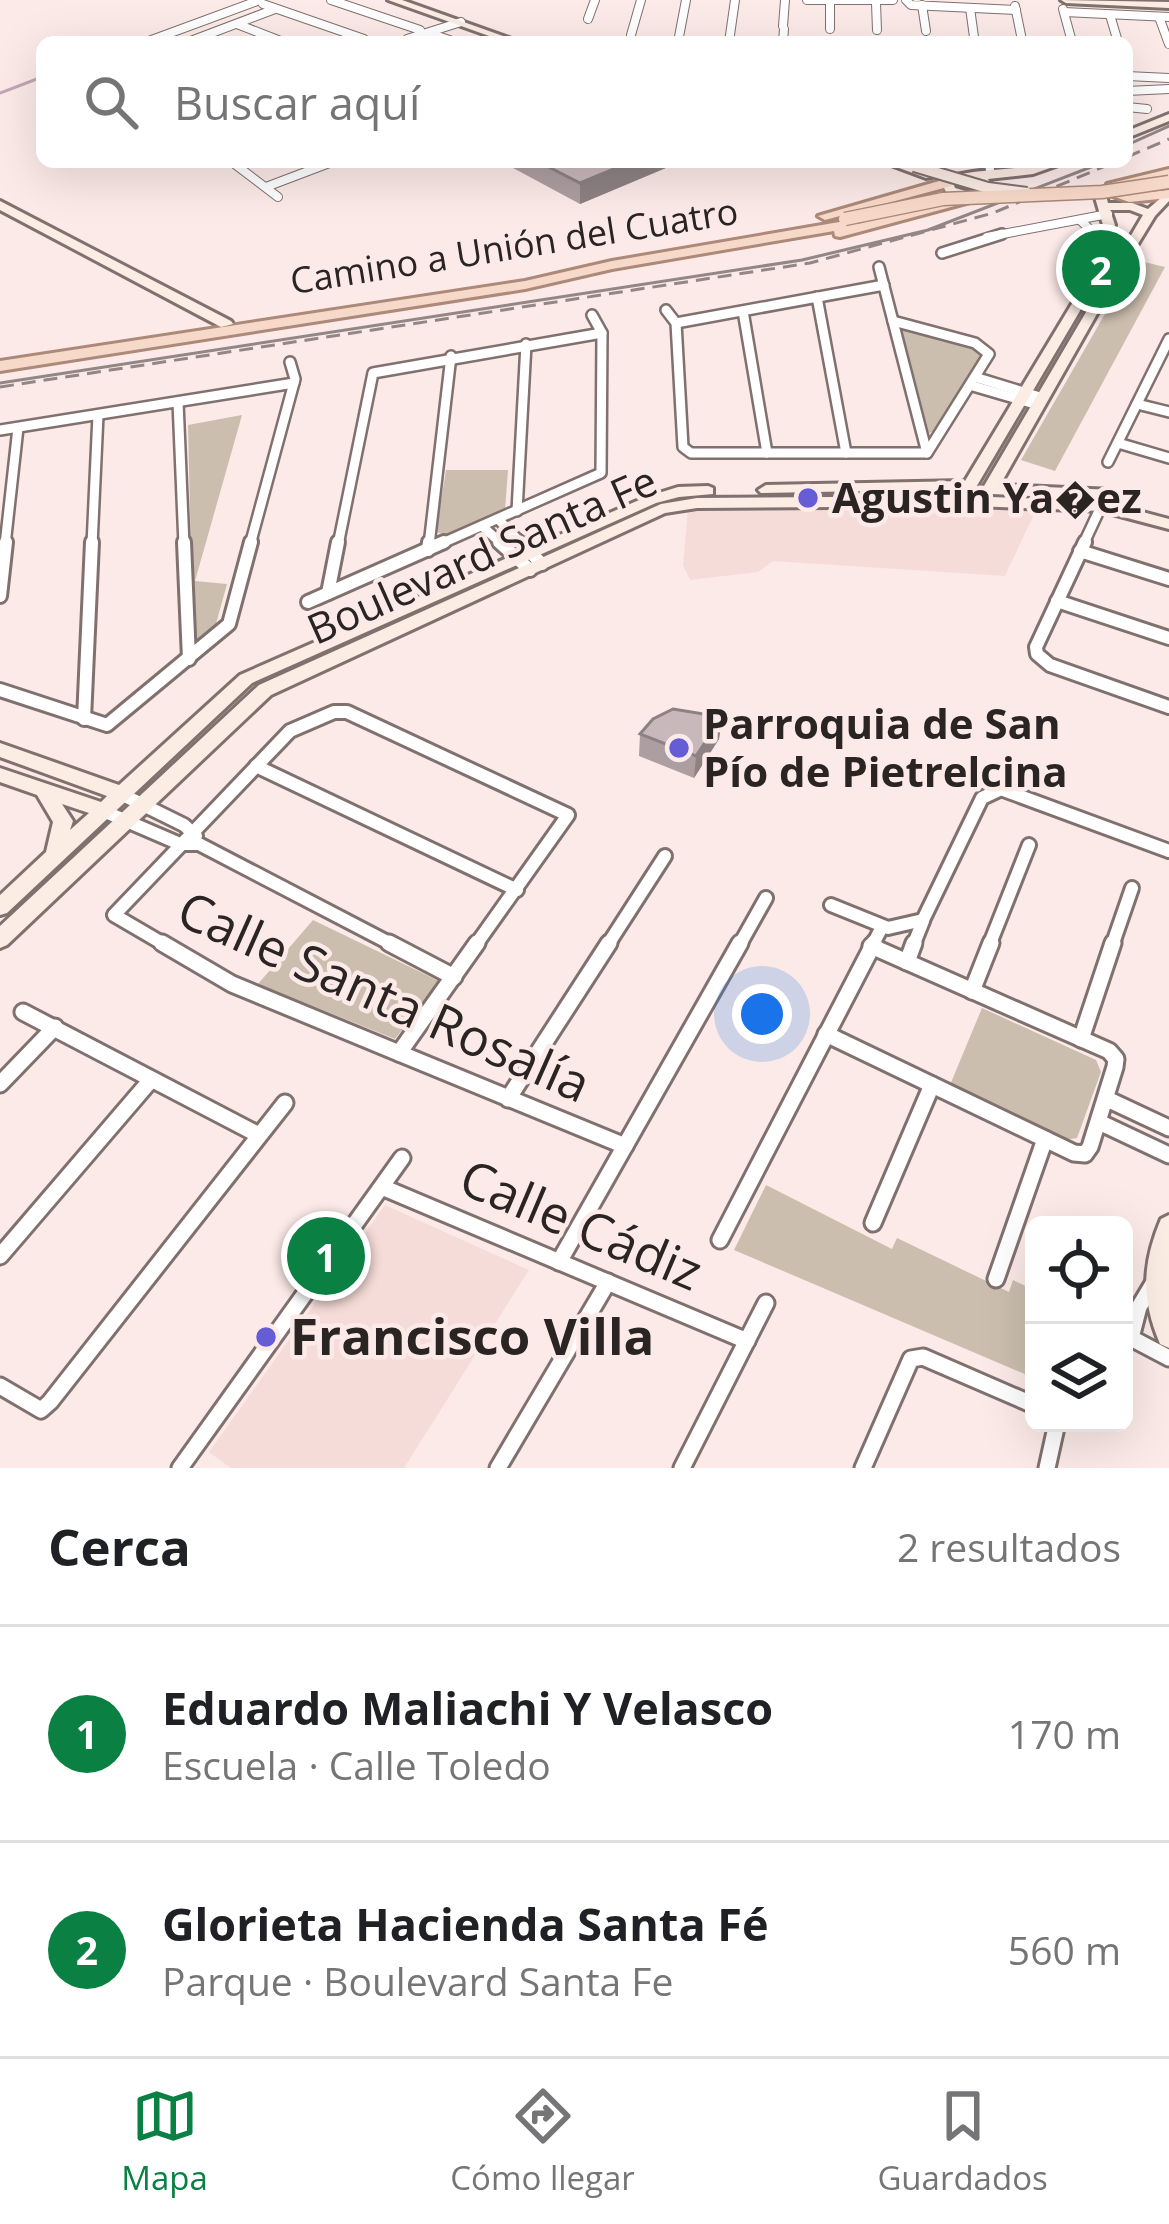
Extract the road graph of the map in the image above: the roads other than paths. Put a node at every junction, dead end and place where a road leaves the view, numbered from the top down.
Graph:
1 (331, 0) edge
2 (393, 0) edge
3 (595, 0) edge
4 (641, 0) edge
5 (686, 0) edge
6 (735, 0) edge
7 (785, 0) edge
8 (807, 0) edge
9 (893, 0) edge
10 (906, 0) edge
11 (830, 1) edge
12 (261, 2) edge
13 (876, 3) junction
14 (922, 5) junction
15 (1169, 5) edge
16 (1064, 7) edge
17 (276, 8) junction
18 (970, 8) junction
19 (434, 13) junction
20 (1110, 15) junction
21 (1159, 17) junction
22 (1169, 17) edge
23 (588, 19) dead end
24 (461, 22) junction
25 (236, 24) junction
26 (424, 31) junction
27 (830, 34) edge
28 (350, 35) joint
29 (631, 35) dead end
30 (878, 35) edge
31 (163, 36) edge
32 (206, 36) edge
33 (267, 36) edge
34 (354, 36) edge
35 (413, 36) edge
36 (438, 36) edge
37 (499, 36) edge
38 (508, 36) edge
39 (679, 36) edge
40 (730, 36) edge
41 (783, 36) edge
42 (927, 36) edge
43 (974, 36) edge
44 (1021, 36) edge
45 (1116, 36) edge
46 (1169, 44) edge
47 (1133, 74) edge
48 (1169, 78) edge
49 (1169, 89) edge
50 (1133, 92) edge
51 (1133, 108) edge
52 (1147, 109) dead end
53 (1169, 117) edge
54 (1133, 132) edge
55 (240, 168) edge
56 (307, 168) edge
57 (912, 168) edge
58 (925, 168) edge
59 (927, 168) edge
60 (1043, 168) edge
61 (1046, 168) edge
62 (976, 177) junction
63 (953, 179) junction
64 (1168, 182) edge
65 (266, 187) junction
66 (1112, 187) joint
67 (982, 194) junction
68 (278, 196) dead end
69 (1033, 197) junction
70 (0, 205) edge
71 (1106, 210) junction
72 (1150, 214) junction
73 (1079, 220) junction
74 (848, 221) junction
75 (1100, 244) junction
76 (1127, 252) junction
77 (942, 253) dead end
78 (879, 267) dead end
79 (1088, 268) junction
80 (1115, 274) junction
81 (476, 284) junction
82 (525, 285) junction
83 (884, 285) junction
84 (817, 298) junction
85 (666, 310) dead end
86 (743, 311) junction
87 (592, 315) dead end
88 (893, 321) junction
89 (676, 323) junction
90 (226, 324) junction
91 (602, 333) junction
92 (1169, 339) edge
93 (526, 344) junction
94 (451, 356) junction
95 (0, 362) edge
96 (290, 362) dead end
97 (1155, 368) junction
98 (1169, 371) edge
99 (975, 382) junction
100 (294, 383) junction
101 (1031, 399) junction
102 (178, 402) junction
103 (1137, 404) junction
104 (1169, 412) edge
105 (98, 415) junction
106 (18, 428) junction
107 (0, 430) edge
108 (1118, 443) junction
109 (767, 453) junction
110 (846, 453) junction
111 (927, 453) junction
112 (1169, 458) edge
113 (1108, 462) dead end
114 (982, 495) junction
115 (1104, 500) junction
116 (517, 511) junction
117 (1169, 511) edge
118 (498, 519) junction
119 (1169, 524) edge
120 (482, 526) junction
121 (428, 550) junction
122 (1080, 551) junction
123 (530, 561) junction
124 (1169, 579) edge
125 (328, 593) junction
126 (0, 596) edge
127 (308, 602) dead end
128 (1057, 602) junction
129 (1169, 638) edge
130 (189, 659) junction
131 (2, 693) edge
132 (1169, 707) edge
133 (84, 719) junction
134 (0, 750) edge
135 (152, 763) junction
136 (256, 766) junction
137 (0, 776) edge
138 (77, 778) junction
139 (43, 792) junction
140 (119, 793) junction
141 (142, 803) junction
142 (101, 810) junction
143 (126, 819) junction
144 (196, 837) junction
145 (180, 844) junction
146 (1029, 845) dead end
147 (1169, 851) edge
148 (665, 856) dead end
149 (52, 858) junction
150 (1132, 888) dead end
151 (518, 890) junction
152 (766, 898) dead end
153 (831, 905) dead end
154 (0, 907) edge
155 (923, 920) junction
156 (882, 927) junction
157 (0, 940) edge
158 (872, 946) junction
159 (907, 962) junction
160 (454, 976) junction
161 (972, 991) junction
162 (23, 1012) dead end
163 (55, 1027) junction
164 (826, 1034) junction
165 (1081, 1039) junction
166 (397, 1054) junction
167 (150, 1081) junction
168 (0, 1084) edge
169 (932, 1085) junction
170 (508, 1099) junction
171 (1107, 1099) junction
172 (285, 1103) dead end
173 (1100, 1122) junction
174 (1169, 1128) edge
175 (257, 1134) junction
176 (1045, 1139) junction
177 (625, 1145) junction
178 (1169, 1155) edge
179 (402, 1158) dead end
180 (382, 1187) junction
181 (873, 1223) dead end
182 (1169, 1227) edge
183 (720, 1240) dead end
184 (0, 1256) edge
185 (559, 1262) junction
186 (996, 1279) dead end
187 (1154, 1281) junction
188 (608, 1282) junction
189 (766, 1303) dead end
190 (1169, 1335) edge
191 (747, 1341) junction
192 (1169, 1358) edge
193 (0, 1386) edge
194 (1025, 1401) edge
195 (1056, 1432) edge
196 (186, 1466) edge
197 (498, 1468) edge
198 (682, 1468) edge
199 (863, 1468) edge
200 (1047, 1468) edge

1 - 26 street
2 - 19 main road
3 - 23 street
4 - 29 street
5 - 39 street
6 - 40 street
7 - 41 street
8 - 11 street
9 - 13 street
10 - 14 street
11 - 13 street
11 - 27 street
12 - 17 street
12 - 31 street
13 - 30 street
14 - 18 street
14 - 42 street
15 - 16 main road
16 - 20 street
17 - 25 street
17 - 28 street
18 - 43 street
18 - 44 street
19 - 24 main road
19 - 26 street
20 - 21 street
20 - 45 street
21 - 22 street
21 - 46 street
24 - 26 street
24 - 37 main road
24 - 38 main road
25 - 32 street
25 - 33 street
26 - 35 street
26 - 36 street
28 - 34 street
47 - 48 street
49 - 50 street
51 - 52 street
53 - 54 main road
55 - 65 street
56 - 65 street
57 - 63 main road
58 - 63 main road
59 - 69 main road, bridge
60 - 62 main road
61 - 67 main road
62 - 63 main road
62 - 67 main road
63 - 67 main road
63 - 81 main road
64 - 66 main road
64 - 69 main road, Camino a Unión del Cuatro, bridge
64 - 72 main road, Boulevard Santa Fe
65 - 68 street
66 - 71 main road, Boulevard Santa Fe
67 - 82 main road
69 - 74 main road, Camino a Unión del Cuatro, bridge
70 - 90 main road
71 - 72 main road
71 - 73 street
71 - 75 main road, Boulevard Santa Fe
72 - 76 main road, Boulevard Santa Fe
73 - 75 street
73 - 77 street
74 - 81 main road, Camino a Unión del Cuatro
74 - 82 main road, Camino a Unión del Cuatro
75 - 76 street
75 - 79 main road, Boulevard Santa Fe
76 - 80 main road, Boulevard Santa Fe
78 - 83 street
79 - 80 main road
79 - 101 main road, Boulevard Santa Fe
80 - 101 main road, Boulevard Santa Fe
81 - 90 main road, Camino a Unión del Cuatro
82 - 95 main road, Camino a Unión del Cuatro
83 - 84 street
83 - 88 street
84 - 86 street
84 - 110 street
85 - 89 street
86 - 89 street
86 - 109 street
87 - 91 street
88 - 99 street
88 - 111 street
89 - 109 street
90 - 95 main road, Camino a Unión del Cuatro
91 - 93 street
91 - 116 street
92 - 97 street
93 - 94 street
93 - 116 street
94 - 121 street
94 - 125 street
96 - 100 street
97 - 98 street
97 - 103 street
99 - 101 street
99 - 111 street
100 - 102 street
100 - 130 street
101 - 114 main road, Boulevard Santa Fe
101 - 123 main road, Boulevard Santa Fe
102 - 105 street
102 - 130 street
103 - 104 street
103 - 108 street
105 - 106 street
105 - 133 street
106 - 107 street
106 - 126 street
108 - 112 street
108 - 113 street
109 - 110 street
110 - 111 street
114 - 115 main road
114 - 123 main road, Boulevard Santa Fe
115 - 117 main road
115 - 119 main road
115 - 122 street
116 - 118 street
118 - 120 street
118 - 123 street
120 - 121 street
120 - 123 street
121 - 125 street
122 - 124 street
122 - 128 street
123 - 135 main road, Boulevard Santa Fe
123 - 141 main road, Boulevard Santa Fe
125 - 127 street
128 - 129 street
128 - 132 street
130 - 133 street
131 - 133 street
134 - 138 main road
135 - 138 main road
135 - 140 main road, Boulevard Santa Fe
136 - 144 street
136 - 151 street
136 - 151 street
137 - 139 main road
138 - 140 main road
139 - 142 main road
139 - 149 main road
140 - 141 street
140 - 142 main road, Boulevard Santa Fe
141 - 143 main road, Boulevard Santa Fe
141 - 144 street
142 - 143 street
142 - 149 main road, Boulevard Santa Fe
143 - 145 street
143 - 157 main road, Boulevard Santa Fe
144 - 145 street
144 - 160 street
145 - 166 street, Calle Santa Rosalía
146 - 161 street
147 - 155 street
148 - 170 street
149 - 154 main road, Boulevard Santa Fe
150 - 165 street
151 - 160 street
152 - 177 street
153 - 156 street
155 - 156 street
155 - 159 street
156 - 158 street
158 - 159 street
158 - 164 street
159 - 161 street
160 - 166 street
161 - 165 street
162 - 163 street
163 - 167 street
163 - 168 street
164 - 169 street
164 - 183 street
165 - 171 street
166 - 170 street, Calle Santa Rosalía
167 - 175 street
167 - 184 street
169 - 176 street
169 - 181 street
170 - 177 street, Calle Santa Rosalía
171 - 173 street
171 - 174 street
172 - 175 street
173 - 176 street
173 - 178 street
175 - 193 street
176 - 186 street
177 - 185 street
179 - 180 street
180 - 185 street, Calle Cádiz
180 - 196 street
182 - 187 main road
185 - 188 street, Calle Cádiz
187 - 190 main road
187 - 192 street
188 - 191 street, Calle Cádiz
188 - 197 street
189 - 191 street
191 - 198 street
194 - 199 street
195 - 200 street

